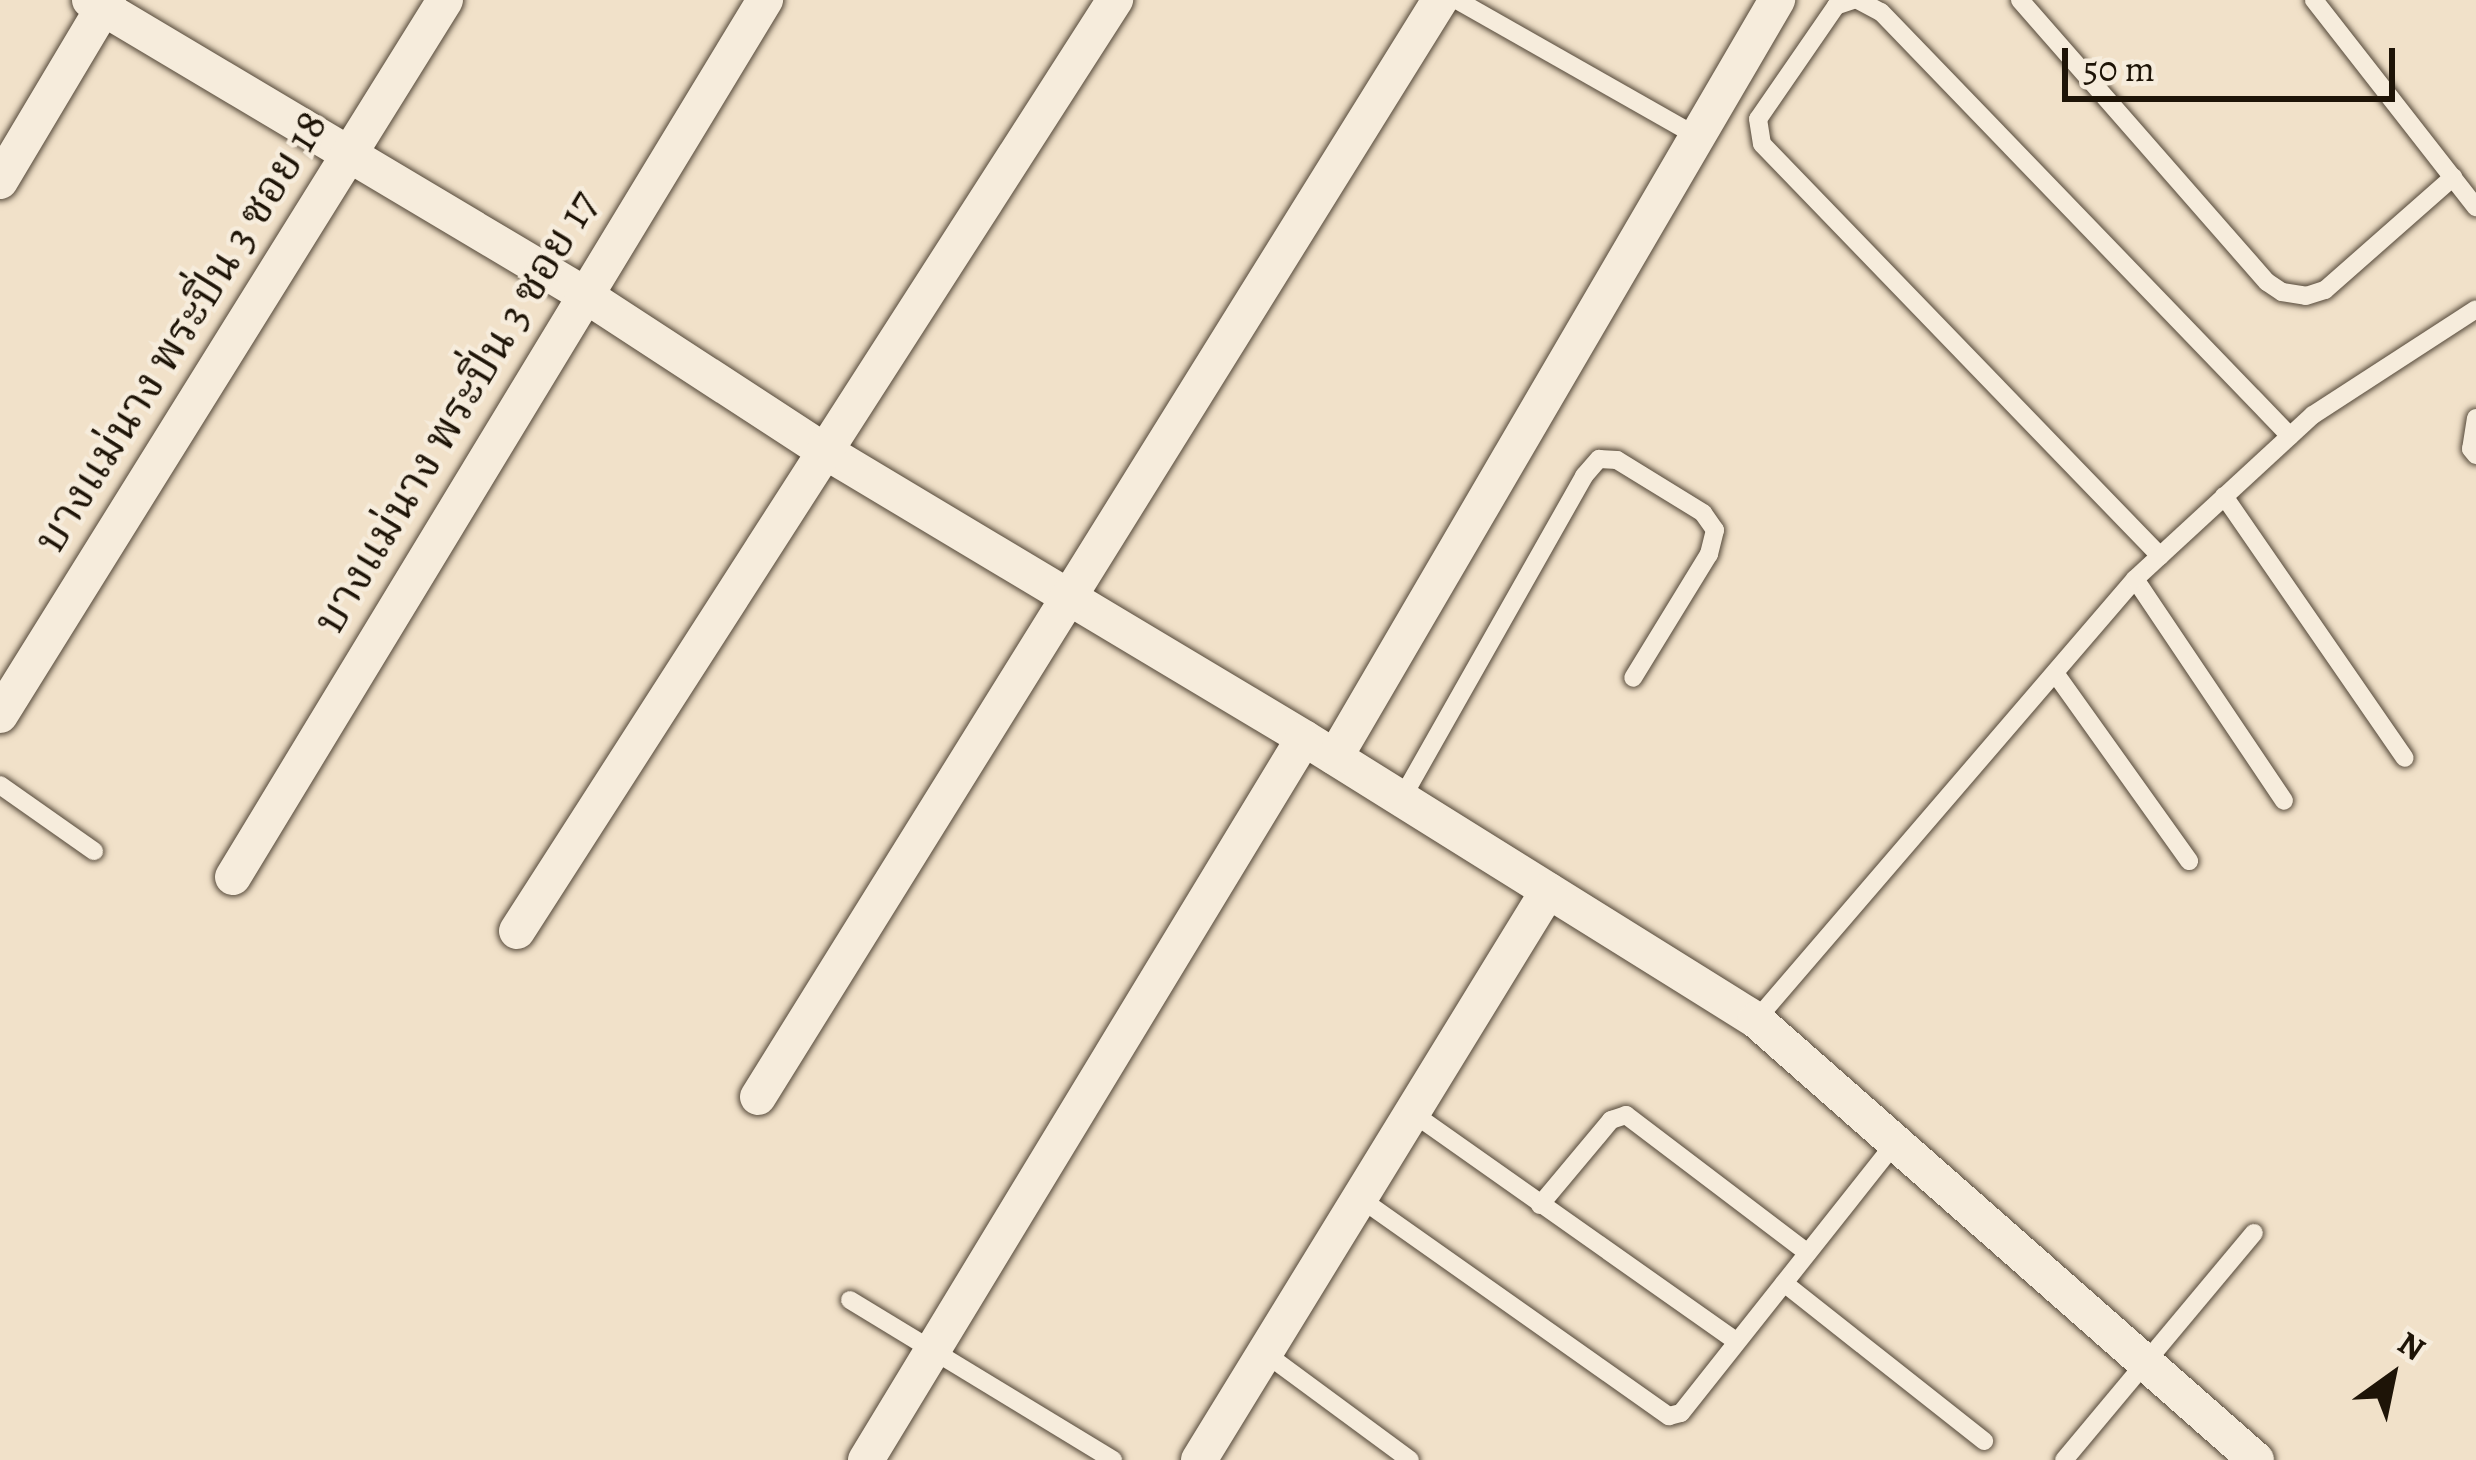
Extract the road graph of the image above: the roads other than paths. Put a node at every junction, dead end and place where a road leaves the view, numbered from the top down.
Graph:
1 (445, 0) edge
2 (765, 0) edge
3 (1115, 0) edge
4 (1440, 0) edge
5 (1457, 0) edge
6 (1777, 0) edge
7 (1856, 0) edge
8 (2020, 0) edge
9 (2314, 0) edge
10 (100, 3) edge
11 (1698, 137) junction
12 (346, 155) junction
13 (2453, 177) junction
14 (0, 181) edge
15 (2476, 207) edge
16 (582, 293) junction
17 (2476, 309) edge
18 (2476, 418) edge
19 (2290, 436) junction
20 (824, 450) junction
21 (2476, 455) edge
22 (2224, 496) junction
23 (2159, 556) junction
24 (2135, 579) junction
25 (1070, 596) junction
26 (2055, 673) junction
27 (1633, 678) dead end
28 (0, 715) edge
29 (1319, 748) junction
30 (2404, 758) dead end
31 (0, 785) edge
32 (1402, 798) junction
33 (2284, 801) dead end
34 (94, 851) dead end
35 (2189, 861) dead end
36 (233, 877) dead end
37 (1548, 891) junction
38 (517, 931) dead end
39 (1756, 1021) junction
40 (758, 1097) dead end
41 (1414, 1114) junction
42 (1897, 1140) junction
43 (1361, 1199) junction
44 (1540, 1205) junction
45 (2254, 1233) dead end
46 (1808, 1252) junction
47 (1784, 1283) junction
48 (850, 1300) dead end
49 (1737, 1342) junction
50 (932, 1349) junction
51 (1265, 1353) junction
52 (2144, 1360) junction
53 (1984, 1441) dead end
54 (866, 1460) edge
55 (1113, 1460) edge
56 (1198, 1460) edge
57 (1410, 1460) edge
58 (2064, 1460) edge
59 (2257, 1460) edge

1 - 12 street, บางแม่นาง พระปิ่น 3 ซอย 18
2 - 16 street, บางแม่นาง พระปิ่น 3 ซอย 17
3 - 20 street
4 - 25 street
5 - 11 lane
6 - 11 street
7 - 19 lane
7 - 23 lane
8 - 13 lane
9 - 13 lane
10 - 12 street
10 - 14 street
11 - 29 street
12 - 16 street
12 - 28 street, บางแม่นาง พระปิ่น 3 ซอย 18
13 - 15 lane
16 - 20 street
16 - 36 street, บางแม่นาง พระปิ่น 3 ซอย 17
17 - 19 lane
18 - 21 lane
19 - 22 lane
20 - 25 street
20 - 38 street
22 - 23 lane
22 - 30 lane
23 - 24 lane
24 - 26 lane
24 - 33 lane
25 - 29 street
25 - 40 street
26 - 35 lane
26 - 39 lane
27 - 32 lane
29 - 32 street
29 - 50 street
31 - 34 lane
32 - 37 street
37 - 39 street
37 - 41 street
39 - 42 street
41 - 43 street
41 - 44 lane
42 - 46 lane
42 - 52 street
43 - 49 lane
43 - 51 street
44 - 46 lane
44 - 49 lane
45 - 52 lane
46 - 47 lane
47 - 49 lane
47 - 53 lane
48 - 50 lane
50 - 54 street
50 - 55 lane
51 - 56 street
51 - 57 lane
52 - 58 lane
52 - 59 street

